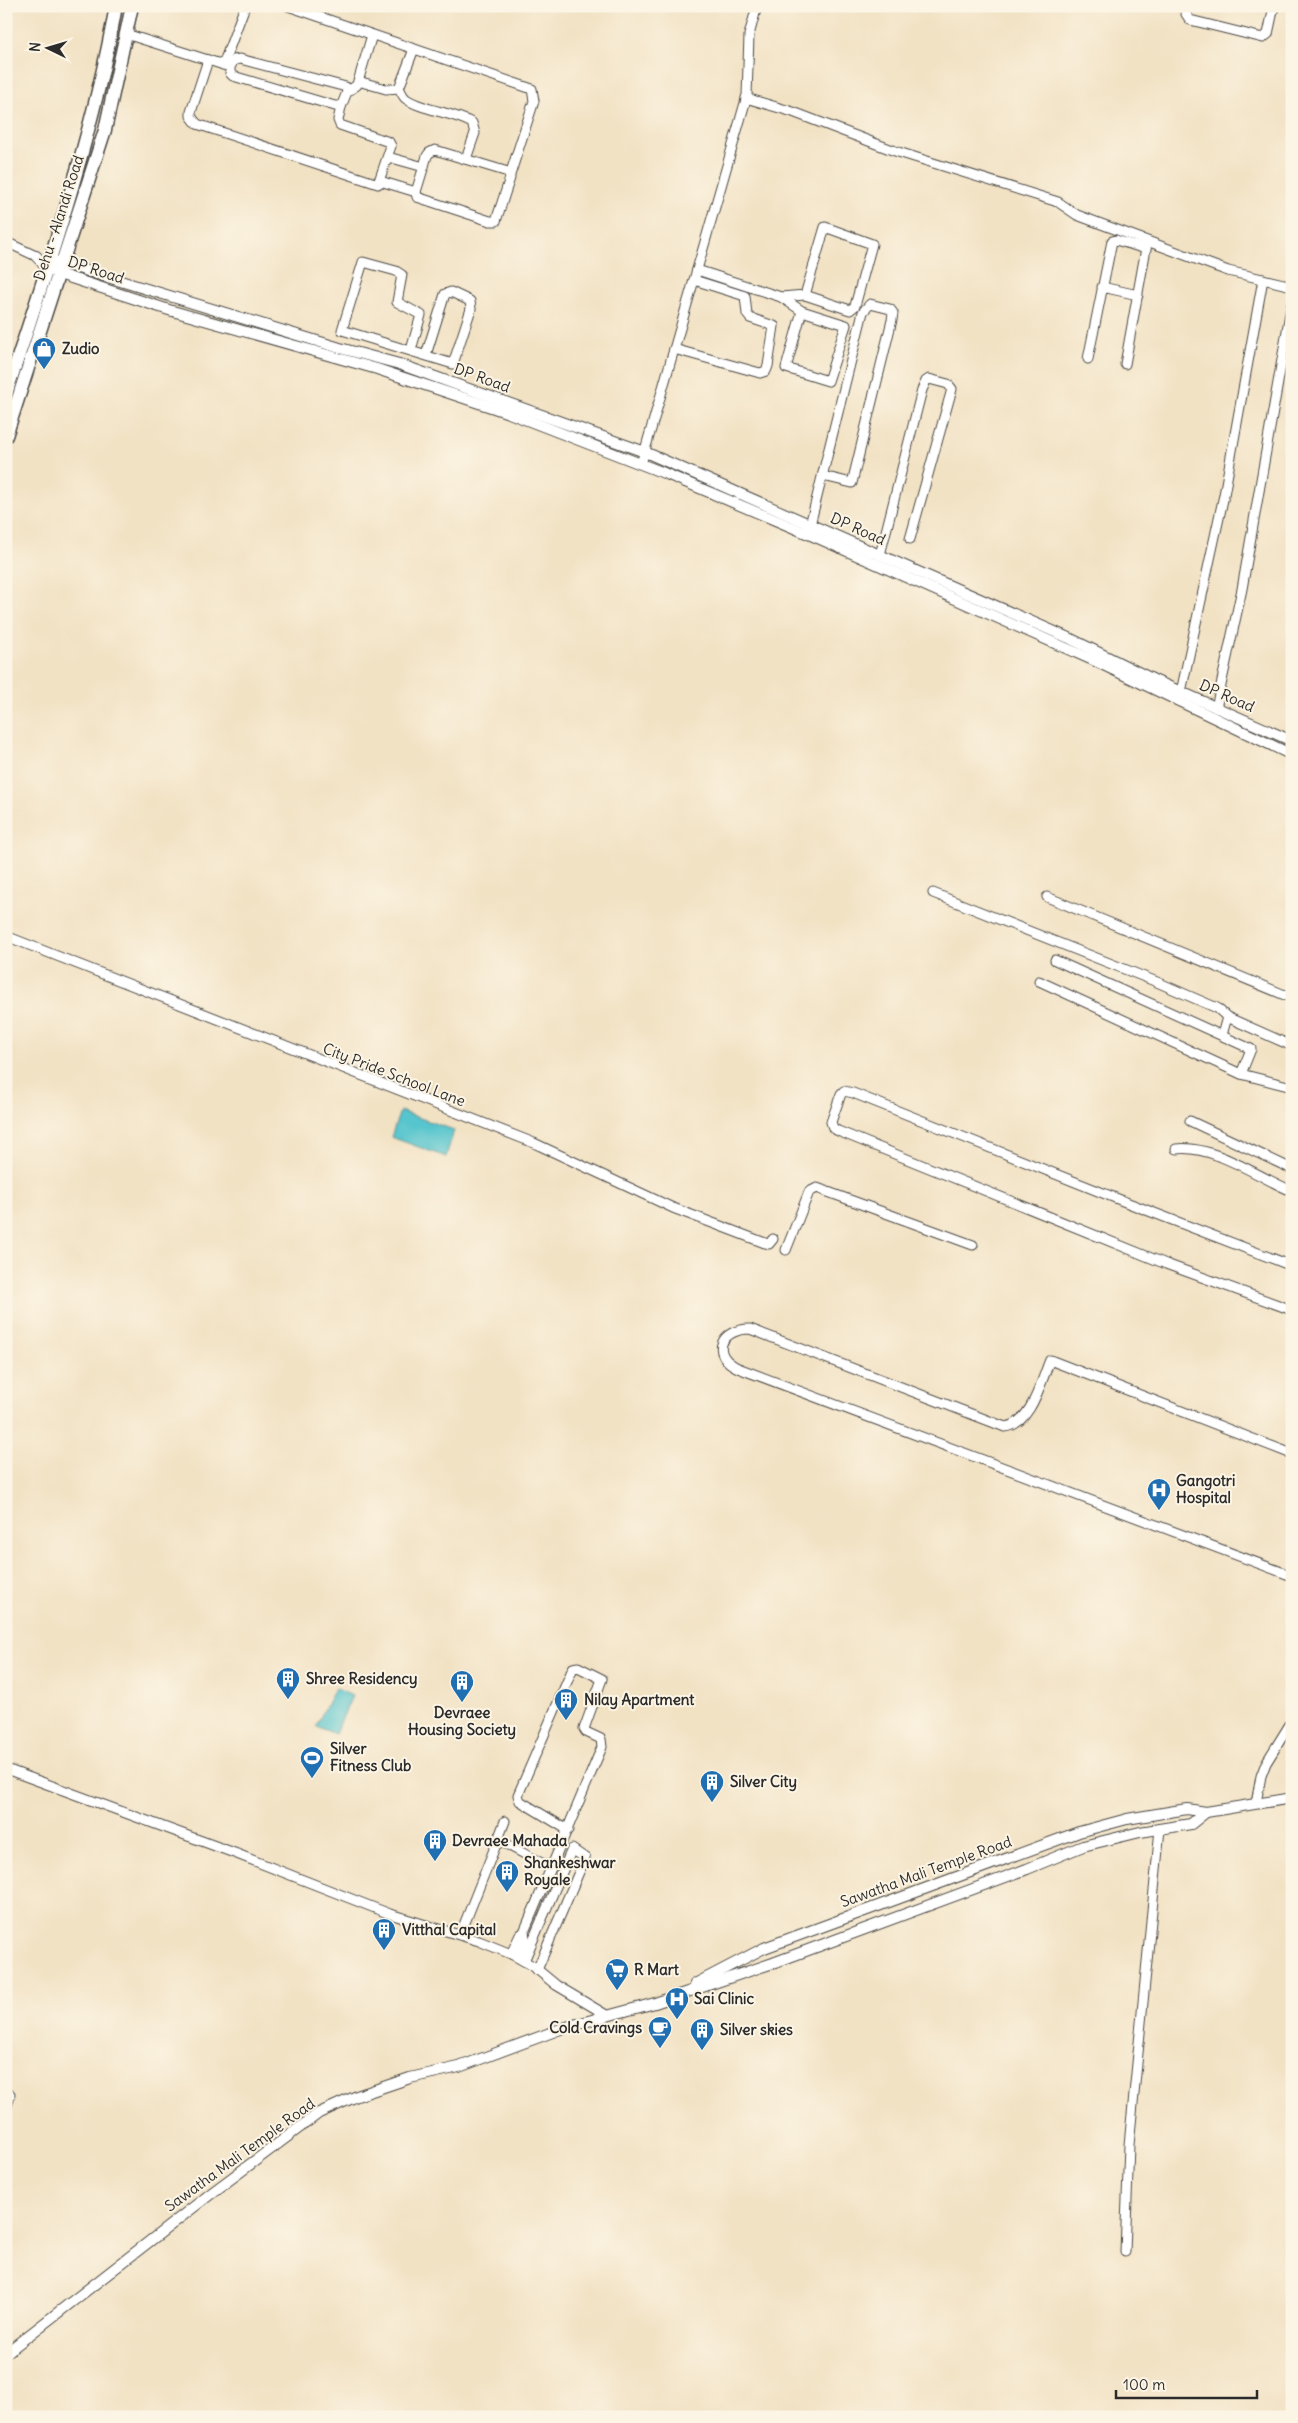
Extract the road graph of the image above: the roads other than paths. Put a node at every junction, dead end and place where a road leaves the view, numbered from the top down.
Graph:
1 (116, 6) edge
2 (132, 6) edge
3 (246, 6) edge
4 (288, 6) edge
5 (757, 6) edge
6 (1187, 6) edge
7 (1274, 6) edge
8 (126, 34) junction
9 (372, 35) junction
10 (414, 49) junction
11 (208, 60) junction
12 (227, 66) junction
13 (358, 81) junction
14 (399, 88) junction
15 (346, 92) junction
16 (746, 98) junction
17 (340, 107) junction
18 (88, 133) junction
19 (102, 136) junction
20 (388, 156) junction
21 (466, 159) junction
22 (424, 167) junction
23 (510, 175) junction
24 (380, 180) junction
25 (416, 192) junction
26 (6, 242) edge
27 (1147, 245) junction
28 (36, 256) joint
29 (54, 266) junction
30 (697, 270) junction
31 (1263, 279) junction
32 (694, 280) junction
33 (1292, 286) edge
34 (1102, 287) junction
35 (805, 296) junction
36 (1138, 296) junction
37 (781, 297) junction
38 (1292, 302) edge
39 (802, 312) junction
40 (674, 349) junction
41 (411, 350) junction
42 (423, 355) junction
43 (351, 356) junction
44 (1088, 359) dead end
45 (1125, 364) dead end
46 (416, 370) junction
47 (6, 394) edge
48 (6, 436) edge
49 (645, 452) junction
50 (641, 464) junction
51 (824, 476) junction
52 (809, 529) junction
53 (910, 539) dead end
54 (880, 555) junction
55 (1181, 692) junction
56 (1216, 708) junction
57 (1292, 742) edge
58 (1292, 755) edge
59 (932, 893) dead end
60 (1047, 897) dead end
61 (6, 936) edge
62 (1055, 960) dead end
63 (1039, 981) dead end
64 (1292, 998) edge
65 (1228, 1017) junction
66 (1222, 1035) junction
67 (1292, 1046) edge
68 (1241, 1074) junction
69 (1292, 1087) edge
70 (1190, 1121) dead end
71 (1176, 1149) dead end
72 (1292, 1168) edge
73 (1292, 1191) edge
74 (771, 1241) dead end
75 (973, 1246) dead end
76 (786, 1250) dead end
77 (1292, 1266) edge
78 (1292, 1310) edge
79 (1292, 1454) edge
80 (1292, 1576) edge
81 (1292, 1721) edge
82 (6, 1770) edge
83 (1292, 1798) edge
84 (1256, 1803) junction
85 (1206, 1812) junction
86 (505, 1821) dead end
87 (1160, 1828) junction
88 (568, 1830) junction
89 (497, 1842) junction
90 (551, 1868) junction
91 (460, 1935) junction
92 (517, 1957) junction
93 (537, 1970) junction
94 (667, 1998) junction
95 (608, 2016) junction
96 (10, 2094) dead end
97 (6, 2111) edge
98 (1125, 2252) dead end
99 (6, 2353) edge

1 - 18 main road, Dehu - Alandi Road
2 - 8 main road, Dehu - Alandi Road
3 - 12 street
4 - 9 street
5 - 16 street
6 - 7 street
8 - 11 street
8 - 19 main road, Dehu - Alandi Road
9 - 10 street
9 - 13 street
10 - 14 street
10 - 23 street
11 - 12 street
11 - 24 street
12 - 15 street
12 - 17 street
13 - 14 street
13 - 15 street
14 - 21 street
15 - 17 street
16 - 27 street
16 - 30 street
17 - 20 street
18 - 19 main road
18 - 29 main road, Dehu - Alandi Road
19 - 29 main road, Dehu - Alandi Road
20 - 22 street
20 - 24 street
21 - 22 street
21 - 23 street
22 - 25 street
23 - 25 street
24 - 25 street
26 - 28 street
27 - 31 street
27 - 34 street
27 - 36 street
28 - 29 street, DP Road
29 - 43 street, DP Road
29 - 47 main road, Dehu - Alandi Road
29 - 48 main road, Dehu - Alandi Road
30 - 32 street
30 - 37 street
31 - 33 street
31 - 55 street
32 - 40 street
32 - 40 street
34 - 36 street
34 - 44 street
35 - 35 street
35 - 37 street
36 - 45 street
37 - 39 street
38 - 56 street
39 - 39 street
40 - 49 street
41 - 41 street
41 - 42 street
42 - 42 street
42 - 46 street
43 - 46 street, DP Road
43 - 50 street, DP Road
46 - 49 street, DP Road
49 - 50 street
49 - 52 street, DP Road
50 - 52 street, DP Road
51 - 51 street
51 - 52 street
52 - 54 street, DP Road
52 - 58 street, DP Road
53 - 54 street
54 - 55 street, DP Road
55 - 56 street, DP Road
56 - 57 street, DP Road
59 - 65 street
60 - 64 street
61 - 74 street, City Pride School Lane
62 - 66 street
63 - 68 street
65 - 66 street
65 - 67 street
66 - 68 street
68 - 69 street
70 - 72 street
71 - 73 street
75 - 76 street
77 - 78 street
79 - 80 street
81 - 84 street
82 - 91 street
83 - 84 street, Sawatha Mali Temple Road
84 - 85 street, Sawatha Mali Temple Road
85 - 87 street, Sawatha Mali Temple Road
85 - 94 street, Sawatha Mali Temple Road
86 - 89 street
87 - 94 street, Sawatha Mali Temple Road
87 - 98 street
88 - 88 street
88 - 90 street
89 - 90 street
89 - 91 street
90 - 92 street
91 - 92 street
92 - 93 street
92 - 93 street
93 - 95 street
94 - 95 street, Sawatha Mali Temple Road
95 - 99 street, Sawatha Mali Temple Road
96 - 97 street

